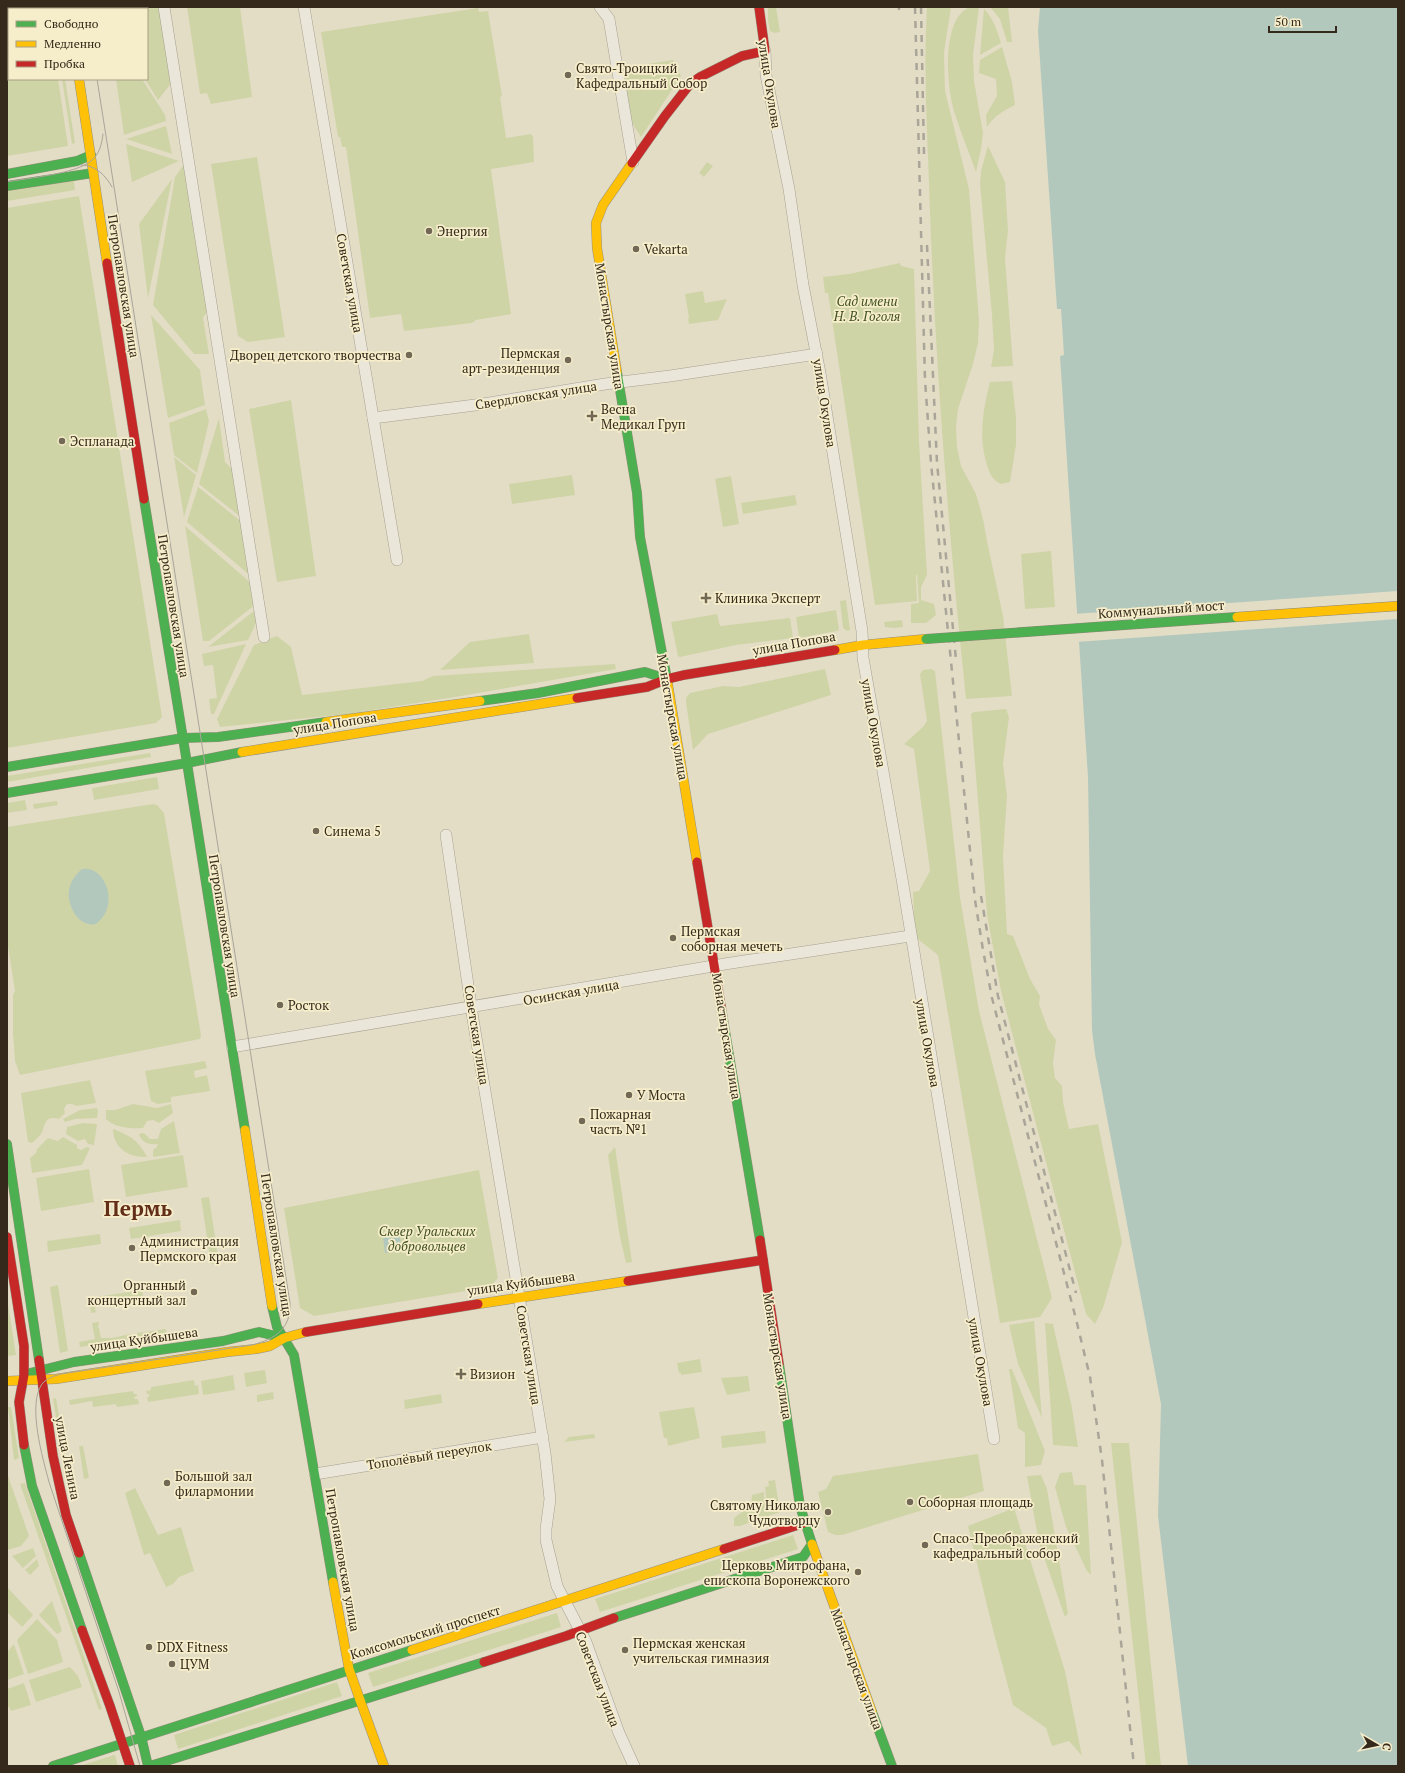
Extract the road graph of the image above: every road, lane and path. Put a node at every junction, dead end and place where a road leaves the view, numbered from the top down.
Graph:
1 (164, 7) edge
2 (304, 7) edge
3 (600, 7) edge
4 (759, 7) edge
5 (765, 51) junction
6 (79, 80) edge
7 (90, 155) junction
8 (633, 162) junction
9 (93, 173) junction
10 (7, 174) edge
11 (7, 186) edge
12 (817, 354) junction
13 (619, 383) junction
14 (373, 418) junction
15 (398, 560) dead end
16 (1398, 606) edge
17 (264, 637) dead end
18 (926, 639) joint
19 (863, 645) junction
20 (668, 679) junction
21 (183, 738) junction
22 (187, 763) junction
23 (7, 767) edge
24 (7, 793) edge
25 (446, 835) dead end
26 (910, 936) junction
27 (716, 966) junction
28 (472, 1008) junction
29 (232, 1047) junction
30 (7, 1144) edge
31 (7, 1237) edge
32 (763, 1260) junction
33 (520, 1297) junction
34 (272, 1302) junction
35 (263, 1326) junction
36 (284, 1338) junction
37 (40, 1370) junction
38 (24, 1377) junction
39 (56, 1379) junction
40 (7, 1380) edge
41 (42, 1381) junction
42 (44, 1397) junction
43 (543, 1437) junction
44 (994, 1439) dead end
45 (315, 1474) junction
46 (804, 1523) junction
47 (812, 1544) junction
48 (803, 1556) junction
49 (816, 1559) junction
50 (565, 1601) junction
51 (581, 1630) junction
52 (349, 1669) junction
53 (360, 1700) junction
54 (141, 1736) junction
55 (123, 1743) junction
56 (53, 1766) edge
57 (130, 1766) edge
58 (149, 1766) edge
59 (384, 1766) edge
60 (634, 1766) edge
61 (892, 1766) edge

1 - 17 street
2 - 14 street, Советская улица
3 - 8 street
4 - 5 main road, улица Окулова
5 - 8 main road, Монастырская улица
5 - 12 street, улица Окулова
6 - 7 main road, Петропавловская улица
7 - 9 main road, Петропавловская улица
7 - 10 main road
8 - 13 main road, Монастырская улица
9 - 11 main road
9 - 21 main road, Петропавловская улица
12 - 13 street, Свердловская улица
12 - 19 street, улица Окулова
13 - 14 street, Свердловская улица
13 - 20 main road, Монастырская улица
14 - 15 street, Советская улица
16 - 18 main road, Коммунальный мост, bridge
18 - 19 main road, улица Попова
19 - 20 main road, улица Попова
19 - 26 street, улица Окулова
20 - 21 main road, улица Попова
20 - 22 main road, улица Попова
20 - 27 main road, Монастырская улица
21 - 22 main road, Петропавловская улица
21 - 23 main road, улица Попова
22 - 24 main road, улица Попова
22 - 29 main road, Петропавловская улица
25 - 28 street, Советская улица
26 - 27 street, Осинская улица
26 - 44 street, улица Окулова
27 - 28 street, Осинская улица
27 - 32 main road, Монастырская улица
28 - 29 street, Осинская улица
28 - 33 street, Советская улица
29 - 34 main road, Петропавловская улица
30 - 37 main road, улица Ленина
31 - 38 main road
32 - 33 main road, улица Куйбышева
32 - 46 main road, Монастырская улица
33 - 36 main road, улица Куйбышева
33 - 43 street, Советская улица
34 - 35 main road
34 - 36 main road, Петропавловская улица
35 - 36 main road, улица Куйбышева
35 - 37 main road, улица Куйбышева
36 - 39 main road, улица Куйбышева
36 - 45 main road, Петропавловская улица
37 - 38 main road, улица Куйбышева
37 - 41 main road, улица Ленина
38 - 40 main road, улица Куйбышева
38 - 41 main road, улица Куйбышева
38 - 55 main road
39 - 41 main road, улица Куйбышева
39 - 42 main road
41 - 42 main road, улица Ленина
42 - 54 main road, улица Ленина
43 - 45 street, Тополёвый переулок
43 - 50 street, Советская улица
45 - 52 main road, Петропавловская улица
46 - 47 main road, Монастырская улица
46 - 50 main road, Комсомольский проспект
47 - 48 main road
47 - 49 main road, Монастырская улица
48 - 49 main road
48 - 51 main road
49 - 61 main road, Монастырская улица
50 - 51 street, Советская улица
50 - 52 main road, Комсомольский проспект
51 - 53 main road
51 - 60 street, Советская улица
52 - 53 main road, Петропавловская улица
52 - 54 main road, Комсомольский проспект
53 - 58 main road
53 - 59 main road, Петропавловская улица
54 - 55 main road, Комсомольский проспект
54 - 58 main road, улица Ленина
55 - 56 main road, Комсомольский проспект
55 - 57 main road

